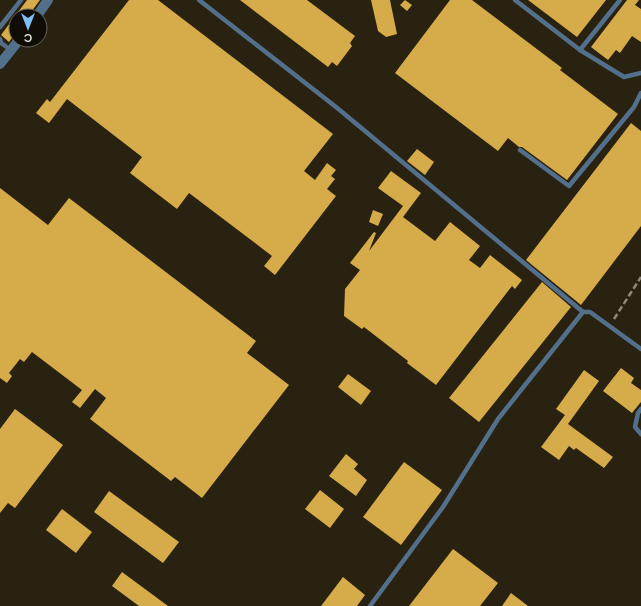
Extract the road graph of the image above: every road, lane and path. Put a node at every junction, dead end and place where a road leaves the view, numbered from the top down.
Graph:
1 (21, 0) edge
2 (199, 0) edge
3 (515, 0) edge
4 (620, 0) edge
5 (0, 28) edge
6 (0, 39) edge
7 (11, 50) joint
8 (580, 50) junction
9 (0, 64) edge
10 (641, 73) edge
11 (641, 93) edge
12 (520, 150) dead end
13 (583, 312) junction
14 (641, 349) edge
15 (641, 409) edge
16 (641, 434) edge
17 (370, 606) edge

1 - 5 lane
2 - 13 lane
3 - 8 lane
4 - 8 lane
6 - 7 lane
7 - 9 street
8 - 10 lane
11 - 12 lane
13 - 14 lane
13 - 17 lane
15 - 16 lane

